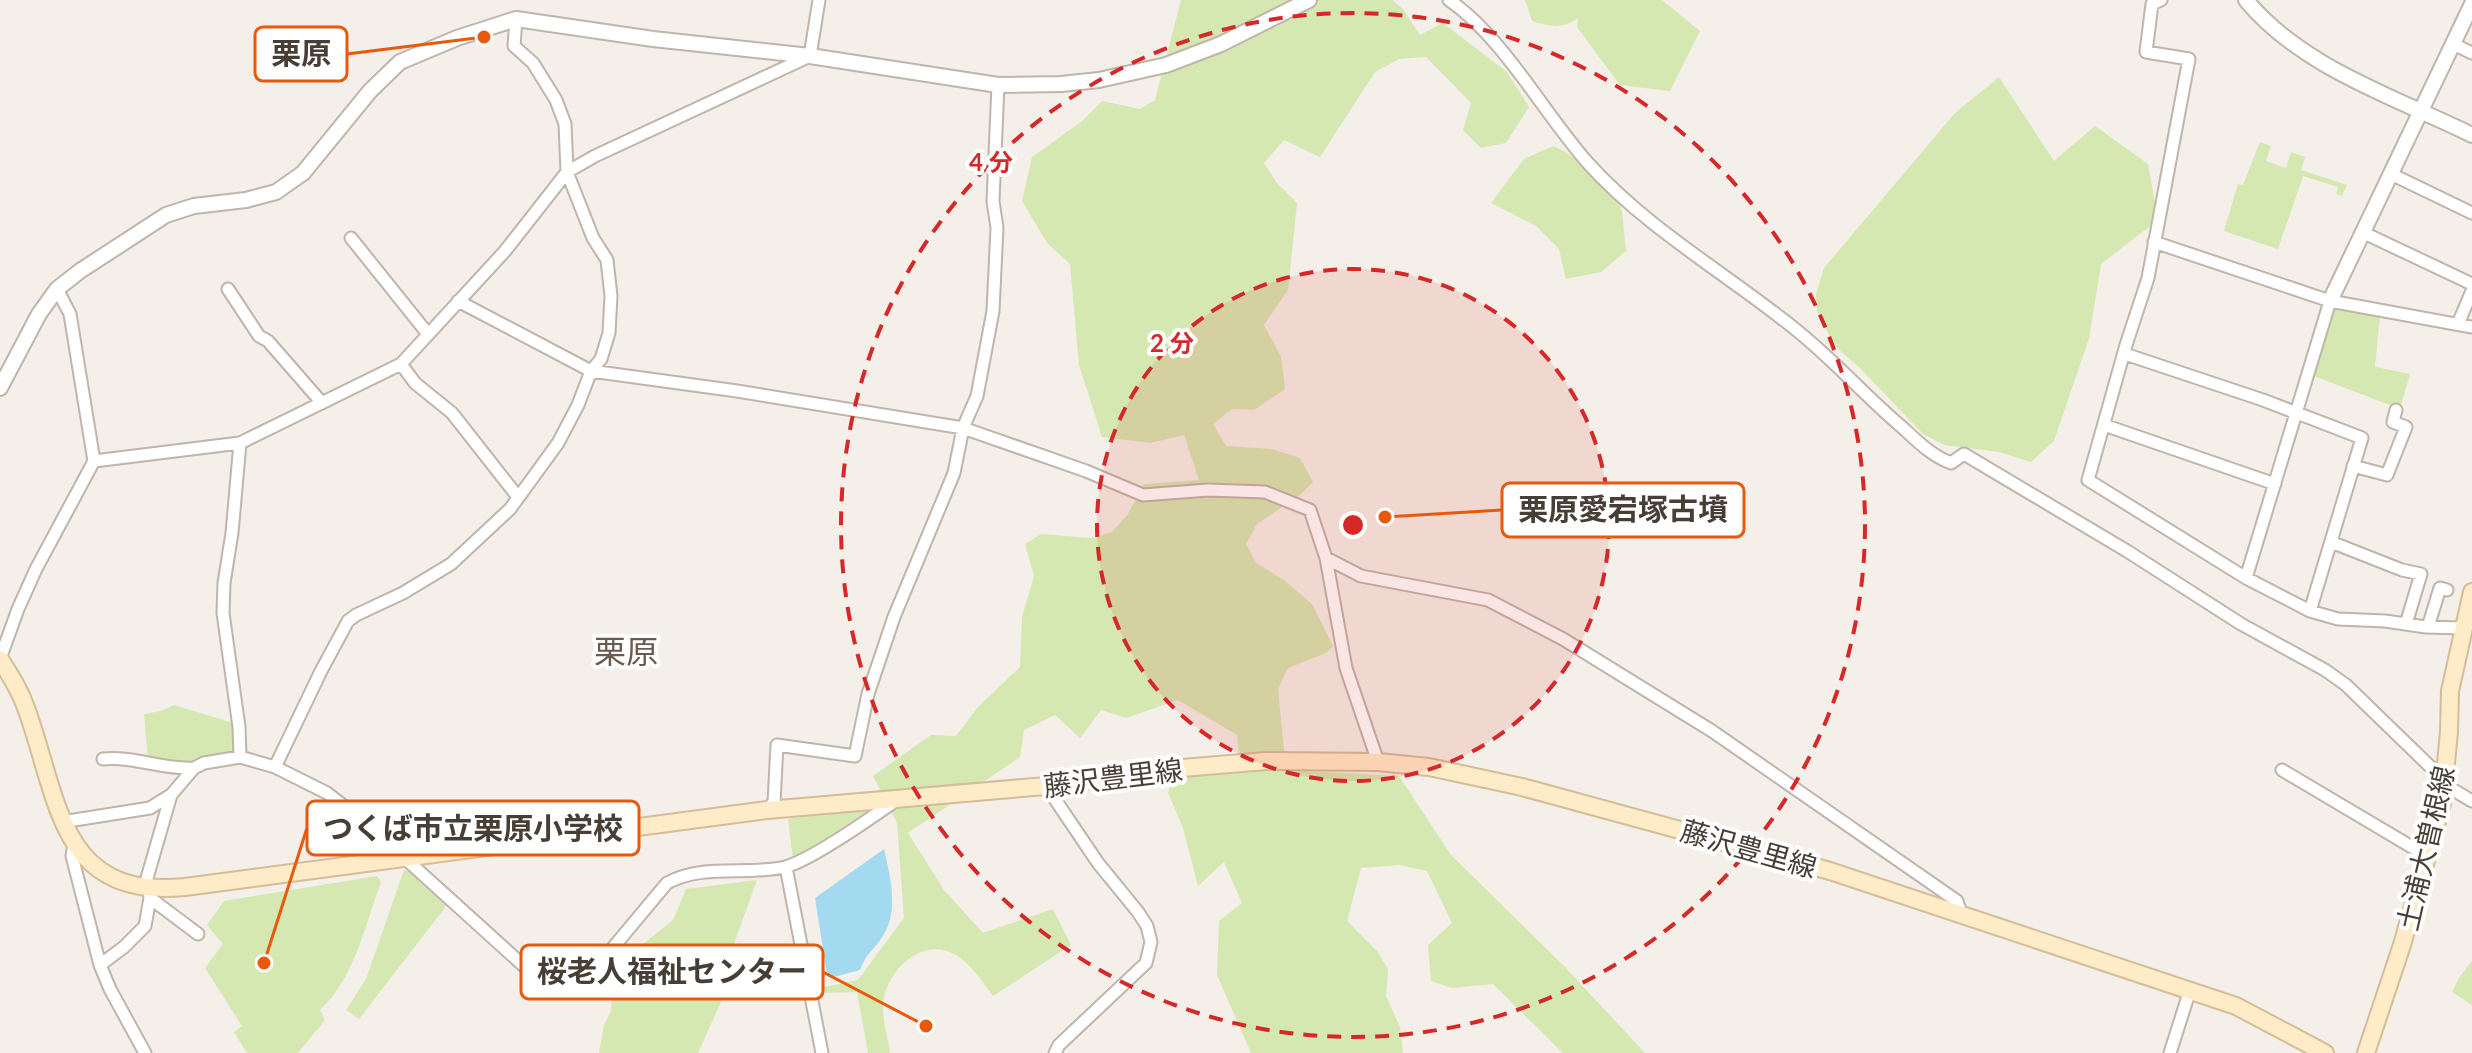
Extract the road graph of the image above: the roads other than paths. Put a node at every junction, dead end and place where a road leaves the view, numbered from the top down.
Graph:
1 (819, 0) edge
2 (1309, 0) edge
3 (1449, 0) edge
4 (2246, 0) edge
5 (2154, 1) edge
6 (2472, 4) edge
7 (516, 19) junction
8 (2453, 44) junction
9 (2472, 53) edge
10 (810, 56) junction
11 (998, 85) junction
12 (2421, 110) junction
13 (2472, 135) edge
14 (567, 172) junction
15 (2391, 174) junction
16 (2472, 213) edge
17 (2362, 232) junction
18 (351, 238) dead end
19 (2154, 242) junction
20 (2472, 284) edge
21 (57, 289) junction
22 (228, 289) dead end
23 (2472, 291) edge
24 (458, 301) junction
25 (2330, 301) junction
26 (2458, 324) junction
27 (2472, 327) edge
28 (428, 334) junction
29 (2125, 354) junction
30 (401, 364) junction
31 (591, 371) junction
32 (0, 388) edge
33 (322, 403) junction
34 (2396, 410) dead end
35 (2297, 412) junction
36 (2104, 425) junction
37 (963, 428) junction
38 (240, 443) junction
39 (94, 461) junction
40 (2353, 466) junction
41 (2275, 484) junction
42 (518, 497) junction
43 (2331, 542) junction
44 (1326, 558) junction
45 (2246, 578) junction
46 (2447, 590) dead end
47 (2472, 592) edge
48 (2310, 611) junction
49 (2467, 617) edge
50 (2406, 624) junction
51 (2428, 627) junction
52 (0, 659) edge
53 (240, 757) junction
54 (103, 759) dead end
55 (1378, 762) junction
56 (275, 767) junction
57 (194, 768) junction
58 (2282, 770) dead end
59 (2445, 783) junction
60 (1046, 786) junction
61 (171, 795) junction
62 (899, 798) junction
63 (2472, 801) edge
64 (767, 810) junction
65 (62, 822) junction
66 (74, 845) junction
67 (2427, 856) junction
68 (408, 859) junction
69 (786, 867) junction
70 (149, 894) junction
71 (1961, 914) junction
72 (198, 934) dead end
73 (100, 965) junction
74 (2190, 990) junction
75 (142, 1045) edge
76 (822, 1053) edge
77 (1055, 1053) edge
78 (2170, 1053) edge
79 (2325, 1053) edge
80 (2366, 1053) edge

1 - 10 street
2 - 11 street
3 - 59 street
4 - 12 street
5 - 19 street
6 - 8 street
7 - 10 street
7 - 14 street
7 - 21 street
8 - 9 street
8 - 12 street
10 - 11 street
10 - 14 street
11 - 37 street
12 - 13 street
12 - 15 street
14 - 24 street
14 - 31 street
15 - 16 street
15 - 17 street
17 - 20 street
17 - 25 street
18 - 28 street
19 - 25 street
19 - 29 street
21 - 32 street
21 - 39 street
22 - 33 street
23 - 26 street
24 - 28 street
24 - 31 street
25 - 26 street
25 - 35 street
26 - 27 street
28 - 30 street
29 - 35 street
29 - 36 street
30 - 33 street
30 - 42 street
31 - 37 street
31 - 42 street
33 - 38 street
34 - 40 street
35 - 40 street
35 - 41 street
36 - 41 street
36 - 45 street
37 - 44 street
37 - 64 street
38 - 39 street
38 - 53 street
39 - 52 street
40 - 43 street
41 - 45 street
42 - 56 street
43 - 48 street
43 - 50 street
44 - 55 street
44 - 71 street
45 - 48 street
46 - 51 street
47 - 49 main road, 土浦大曽根線
48 - 50 street
49 - 51 street
49 - 59 main road, 土浦大曽根線
50 - 51 street
52 - 65 main road, 藤沢豊里線
53 - 56 street
53 - 57 street
54 - 57 street
55 - 60 main road, 藤沢豊里線
55 - 71 main road, 藤沢豊里線
56 - 68 street
57 - 61 street
58 - 67 street
59 - 63 street
59 - 67 main road, 土浦大曽根線
60 - 62 main road, 藤沢豊里線
60 - 77 street
61 - 65 street
61 - 70 street
62 - 64 main road, 藤沢豊里線
62 - 69 street
64 - 68 main road, 藤沢豊里線
65 - 66 main road, 藤沢豊里線
66 - 70 main road, 藤沢豊里線
66 - 73 street
67 - 80 main road, 土浦大曽根線
68 - 69 street
68 - 70 main road, 藤沢豊里線
69 - 76 street
70 - 72 street
70 - 73 street
71 - 74 main road, 藤沢豊里線
73 - 75 street
74 - 78 street
74 - 79 main road, 藤沢豊里線

